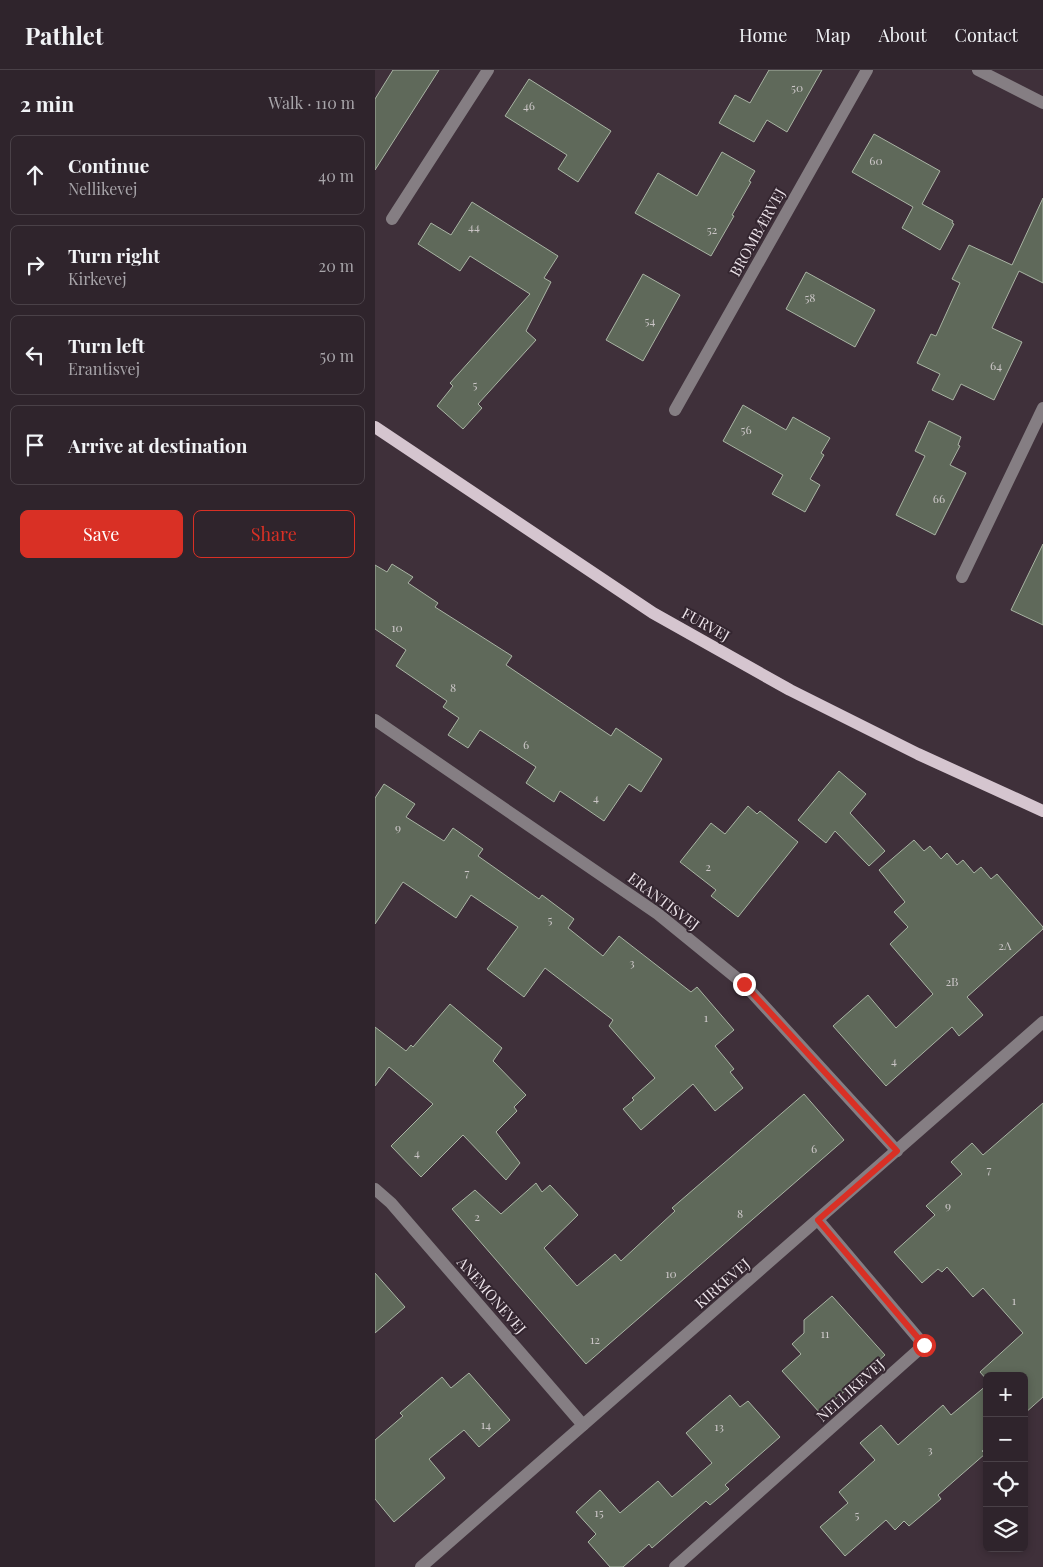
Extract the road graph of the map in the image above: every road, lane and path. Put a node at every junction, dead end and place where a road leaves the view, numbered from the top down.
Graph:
1 (488, 70) edge
2 (867, 70) edge
3 (978, 70) edge
4 (1043, 103) edge
5 (392, 219) dead end
6 (1043, 408) edge
7 (675, 410) dead end
8 (375, 428) edge
9 (962, 577) dead end
10 (375, 720) edge
11 (1043, 811) edge
12 (1043, 1022) edge
13 (897, 1151) junction
14 (375, 1189) edge
15 (818, 1220) junction
16 (583, 1425) junction
17 (436, 1562) edge
18 (421, 1567) edge
19 (675, 1567) edge

1 - 5 street
2 - 7 street, BROMBÆRVEJ
3 - 4 street
6 - 9 street
8 - 11 main road, FURVEJ
10 - 13 street, ERANTISVEJ
12 - 13 street, KIRKEVEJ
13 - 15 street, KIRKEVEJ
14 - 16 street, ANEMONEVEJ
15 - 16 street, KIRKEVEJ
15 - 19 street, NELLIKEVEJ
16 - 17 street, KIRKEVEJ
17 - 18 street, KIRKEVEJ

